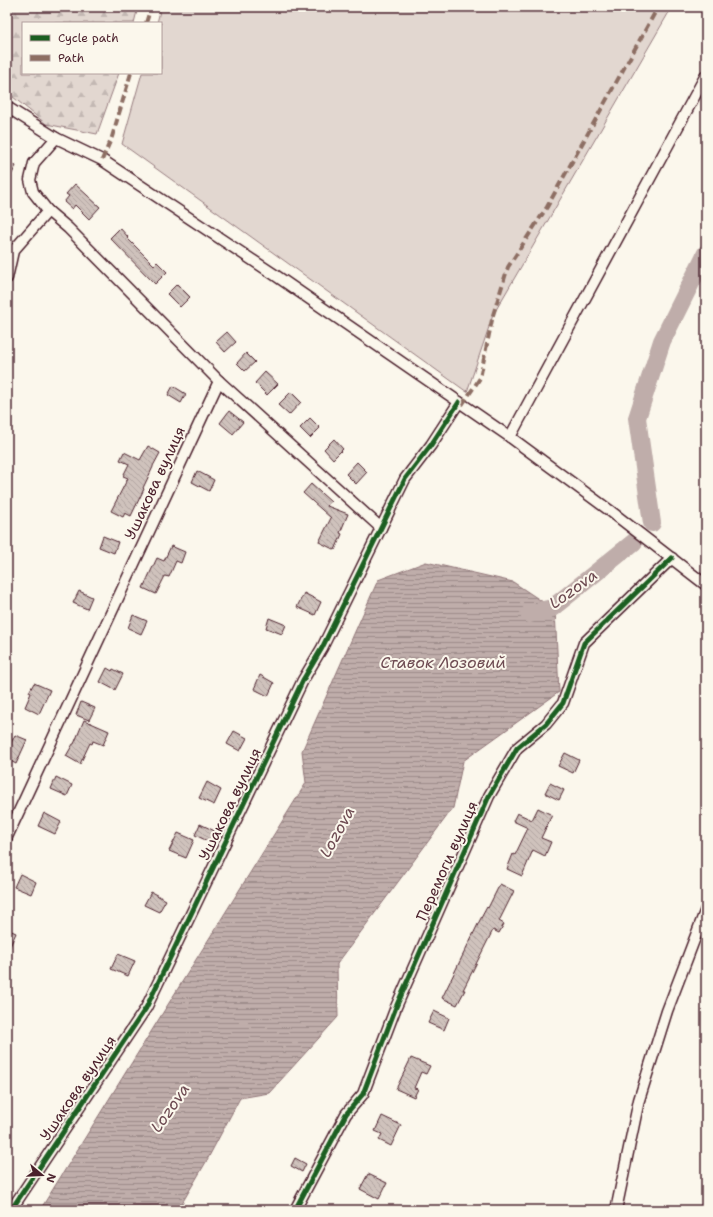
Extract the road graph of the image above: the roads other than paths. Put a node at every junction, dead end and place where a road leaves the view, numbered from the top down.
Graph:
1 (706, 75) edge
2 (7, 107) edge
3 (56, 138) junction
4 (48, 211) junction
5 (10, 249) edge
6 (7, 278) edge
7 (219, 381) junction
8 (459, 402) junction
9 (510, 437) junction
10 (381, 528) junction
11 (672, 558) junction
12 (706, 585) edge
13 (7, 837) edge
14 (706, 909) edge
15 (10, 1210) edge
16 (295, 1210) edge
17 (616, 1210) edge

1 - 9 street
2 - 3 street
3 - 4 street
3 - 8 street
4 - 5 street
4 - 7 street
5 - 6 street
7 - 10 street
7 - 13 street, Ушакова вулиця
8 - 9 street
8 - 10 street, Ушакова вулиця
9 - 11 street
10 - 15 street, Ушакова вулиця
11 - 12 street
11 - 16 street, Перемоги вулиця
14 - 17 street

